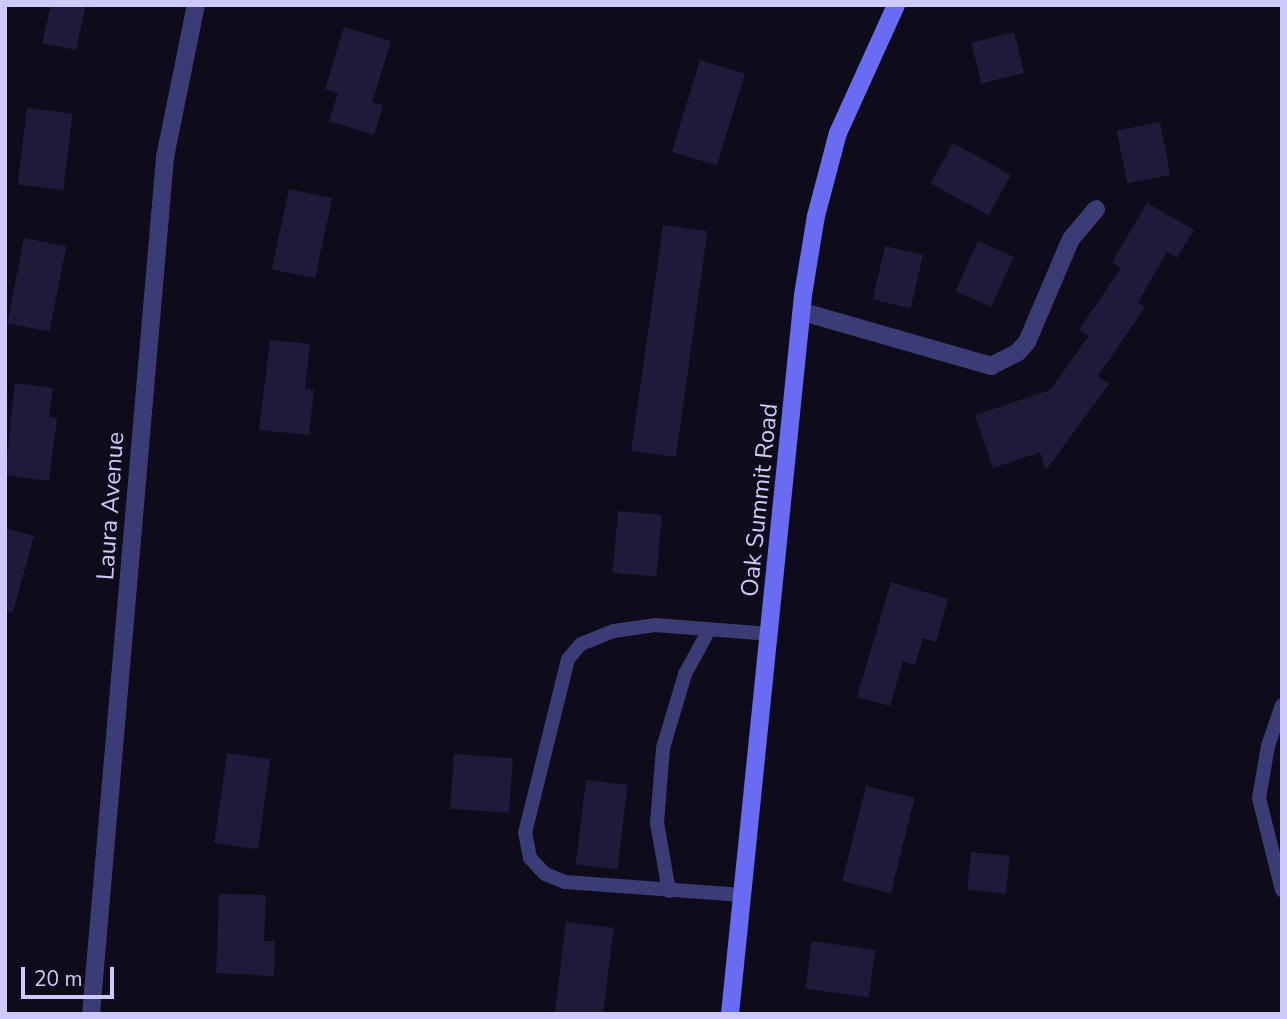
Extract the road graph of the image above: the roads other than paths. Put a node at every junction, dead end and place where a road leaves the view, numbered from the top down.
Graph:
1 (196, 5) edge
2 (896, 5) edge
3 (1096, 209) dead end
4 (803, 312) junction
5 (709, 630) junction
6 (770, 634) junction
7 (1282, 705) edge
8 (1282, 890) edge
9 (669, 891) junction
10 (743, 895) junction
11 (91, 1014) edge
12 (730, 1014) edge

1 - 11 street, Laura Avenue
2 - 4 main road, Oak Summit Road
3 - 4 street
4 - 6 main road, Oak Summit Road
5 - 6 lane
5 - 9 lane
5 - 9 lane
6 - 10 main road, Oak Summit Road
7 - 8 lane
9 - 10 lane
10 - 12 main road, Oak Summit Road

